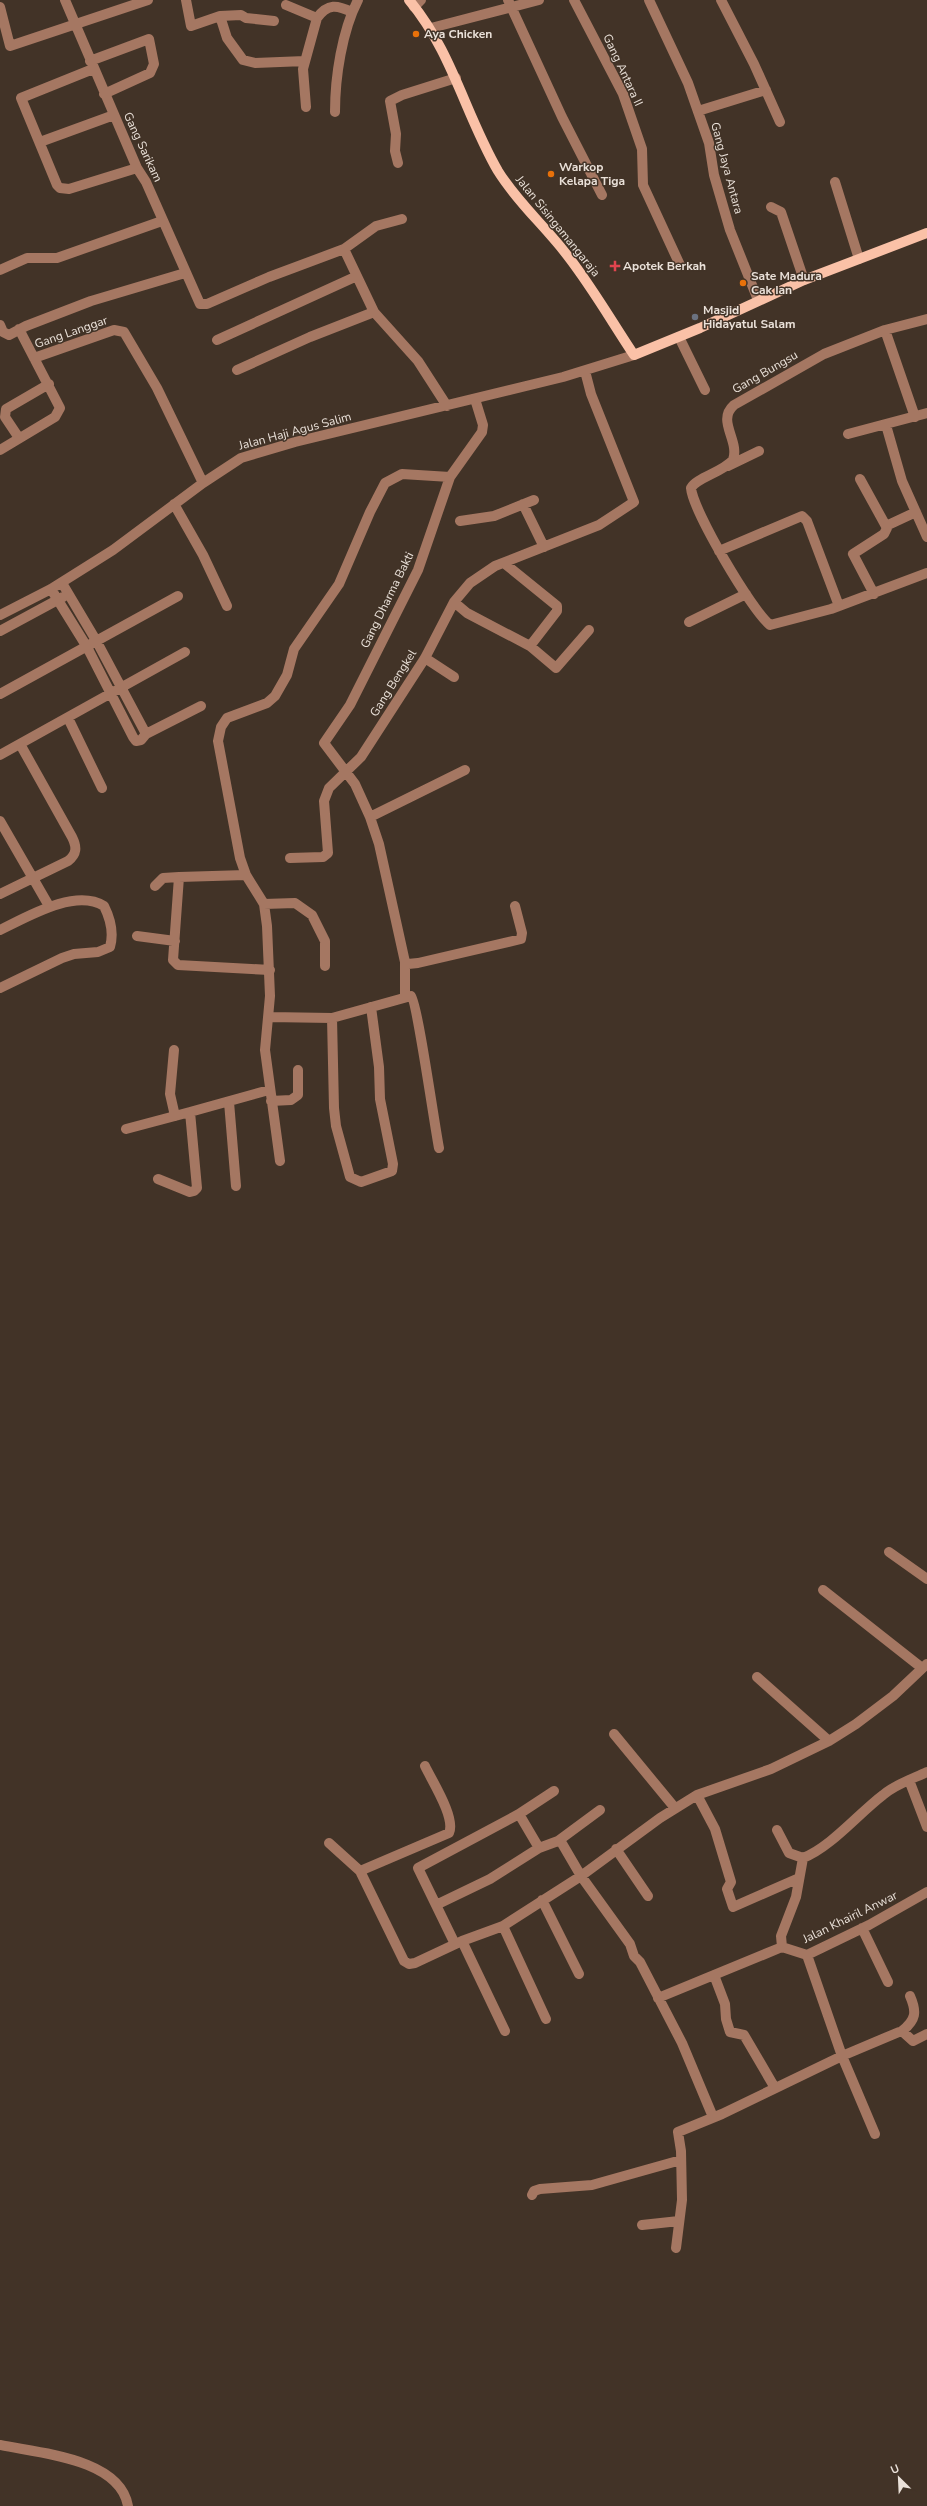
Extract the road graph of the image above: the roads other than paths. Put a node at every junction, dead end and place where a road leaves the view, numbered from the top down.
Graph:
1 (65, 0) edge
2 (148, 0) edge
3 (186, 0) edge
4 (358, 0) edge
5 (539, 0) edge
6 (574, 0) edge
7 (649, 0) edge
8 (721, 0) edge
9 (414, 2) edge
10 (509, 3) edge
11 (286, 5) dead end
12 (0, 7) edge
13 (352, 12) junction
14 (220, 16) junction
15 (318, 18) junction
16 (274, 21) dead end
17 (75, 24) junction
18 (431, 28) junction
19 (305, 61) junction
20 (92, 65) junction
21 (456, 78) junction
22 (766, 90) junction
23 (104, 94) junction
24 (306, 107) dead end
25 (698, 111) junction
26 (335, 112) dead end
27 (114, 115) junction
28 (780, 122) dead end
29 (40, 142) junction
30 (398, 163) dead end
31 (137, 168) junction
32 (835, 182) dead end
33 (602, 195) dead end
34 (771, 207) dead end
35 (402, 219) dead end
36 (162, 221) junction
37 (927, 233) edge
38 (344, 249) junction
39 (859, 259) junction
40 (680, 265) dead end
41 (0, 270) edge
42 (185, 273) junction
43 (357, 276) junction
44 (804, 280) junction
45 (758, 300) junction
46 (374, 312) junction
47 (927, 319) edge
48 (0, 325) edge
49 (19, 329) junction
50 (886, 330) junction
51 (679, 337) junction
52 (4, 338) edge
53 (217, 340) dead end
54 (634, 355) junction
55 (34, 358) junction
56 (237, 370) dead end
57 (585, 371) junction
58 (49, 384) junction
59 (705, 390) dead end
60 (475, 399) junction
61 (447, 406) junction
62 (927, 414) edge
63 (915, 417) junction
64 (886, 425) junction
65 (848, 434) dead end
66 (19, 438) junction
67 (0, 450) edge
68 (759, 451) dead end
69 (726, 467) junction
70 (450, 477) junction
71 (860, 479) dead end
72 (203, 483) junction
73 (534, 500) dead end
74 (174, 504) junction
75 (523, 504) junction
76 (916, 512) junction
77 (460, 521) dead end
78 (886, 526) junction
79 (927, 537) edge
80 (544, 547) junction
81 (719, 551) junction
82 (504, 563) junction
83 (927, 573) edge
84 (62, 583) junction
85 (50, 589) junction
86 (746, 594) junction
87 (874, 594) junction
88 (68, 595) junction
89 (178, 596) dead end
90 (58, 600) junction
91 (454, 602) junction
92 (227, 606) dead end
93 (839, 606) junction
94 (0, 615) edge
95 (689, 622) dead end
96 (589, 630) dead end
97 (0, 631) edge
98 (97, 642) junction
99 (87, 646) junction
100 (530, 646) junction
101 (185, 652) dead end
102 (425, 658) junction
103 (454, 677) dead end
104 (120, 688) junction
105 (111, 693) junction
106 (0, 694) edge
107 (201, 706) dead end
108 (68, 718) junction
109 (146, 734) junction
110 (20, 744) junction
111 (0, 755) edge
112 (465, 770) dead end
113 (348, 773) junction
114 (102, 788) dead end
115 (370, 818) junction
116 (0, 821) edge
117 (290, 858) dead end
118 (246, 875) junction
119 (179, 877) junction
120 (32, 878) junction
121 (154, 886) dead end
122 (0, 894) edge
123 (264, 904) junction
124 (49, 906) junction
125 (515, 906) dead end
126 (0, 930) edge
127 (137, 936) dead end
128 (175, 941) junction
129 (405, 962) junction
130 (325, 966) dead end
131 (270, 970) junction
132 (0, 988) edge
133 (406, 996) junction
134 (371, 1006) junction
135 (269, 1017) junction
136 (332, 1018) junction
137 (174, 1050) dead end
138 (298, 1070) dead end
139 (269, 1090) junction
140 (271, 1101) junction
141 (229, 1102) junction
142 (190, 1112) junction
143 (176, 1116) junction
144 (126, 1129) dead end
145 (439, 1148) dead end
146 (280, 1161) dead end
147 (158, 1179) dead end
148 (236, 1186) dead end
149 (889, 1552) dead end
150 (927, 1579) edge
151 (823, 1590) dead end
152 (924, 1666) edge
153 (757, 1677) dead end
154 (614, 1734) dead end
155 (829, 1740) junction
156 (425, 1766) dead end
157 (927, 1772) edge
158 (909, 1780) junction
159 (554, 1791) dead end
160 (697, 1794) junction
161 (675, 1808) junction
162 (600, 1810) dead end
163 (519, 1814) junction
164 (927, 1827) edge
165 (777, 1830) dead end
166 (560, 1840) junction
167 (329, 1843) dead end
168 (539, 1848) junction
169 (616, 1849) junction
170 (803, 1858) junction
171 (360, 1871) junction
172 (581, 1876) junction
173 (799, 1878) junction
174 (927, 1892) edge
175 (648, 1896) dead end
176 (542, 1900) junction
177 (436, 1905) junction
178 (503, 1926) junction
179 (862, 1928) junction
180 (459, 1942) junction
181 (782, 1947) junction
182 (807, 1955) junction
183 (579, 1974) dead end
184 (714, 1975) junction
185 (888, 1982) dead end
186 (910, 1996) dead end
187 (658, 1998) junction
188 (546, 2019) dead end
189 (505, 2031) dead end
190 (902, 2031) junction
191 (927, 2034) edge
192 (842, 2056) junction
193 (775, 2088) junction
194 (713, 2117) junction
195 (875, 2134) dead end
196 (681, 2160) junction
197 (532, 2195) dead end
198 (679, 2221) junction
199 (642, 2225) dead end
200 (676, 2248) dead end
201 (0, 2445) edge
202 (128, 2506) edge

1 - 17 street, Gang Sarikam
2 - 17 street
3 - 14 street
4 - 13 street
5 - 10 street
6 - 40 street, Gang Antara II
7 - 25 street, Gang Jaya Antara
8 - 22 street
9 - 18 main road, Jalan Sisingamangaraja
10 - 18 street
10 - 33 street
11 - 15 street
12 - 17 street
13 - 15 street
13 - 26 street
14 - 16 street
14 - 19 street
15 - 19 street
17 - 20 street, Gang Sarikam
18 - 21 main road, Jalan Sisingamangaraja
19 - 24 street
20 - 23 street, Gang Sarikam
20 - 23 street
20 - 29 street
21 - 30 street
21 - 54 main road, Jalan Sisingamangaraja
22 - 25 street
22 - 28 street
23 - 27 street, Gang Sarikam
25 - 45 street, Gang Jaya Antara
27 - 29 street
27 - 31 street, Gang Sarikam
29 - 31 street
31 - 36 street, Gang Sarikam
32 - 39 street
34 - 44 street
35 - 38 street
36 - 41 street
36 - 42 street, Gang Sarikam
37 - 39 main road
38 - 42 street, Gang Sarikam
38 - 43 street
39 - 44 main road
42 - 49 street
43 - 46 street
43 - 53 street
44 - 45 main road
45 - 51 main road
46 - 56 street
46 - 61 street
47 - 50 street, Gang Bungsu
48 - 52 street
49 - 52 street
49 - 55 street
50 - 63 street
50 - 69 street, Gang Bungsu
51 - 54 main road
51 - 59 street
54 - 57 street, Jalan Haji Agus Salim
55 - 58 street, Gang Langgar
55 - 72 street, Gang Langgar
57 - 60 street, Jalan Haji Agus Salim
57 - 80 street, Gang Bengkel
58 - 66 street, Gang Langgar
58 - 66 street
60 - 61 street, Jalan Haji Agus Salim
60 - 70 street, Gang Dharma Bakti
61 - 72 street, Jalan Haji Agus Salim
62 - 63 street
63 - 64 street
64 - 65 street
64 - 76 street
66 - 67 street, Gang Langgar
68 - 69 street
69 - 81 street
70 - 113 street, Gang Dharma Bakti
70 - 118 street
71 - 78 street
72 - 74 street, Jalan Haji Agus Salim
73 - 75 street
74 - 84 street, Jalan Haji Agus Salim
74 - 92 street
75 - 77 street
75 - 80 street
76 - 78 street
76 - 79 street
78 - 87 street
80 - 82 street, Gang Bengkel
81 - 86 street
81 - 93 street
82 - 91 street, Gang Bengkel
82 - 100 street
83 - 87 street
84 - 85 street, Jalan Haji Agus Salim
84 - 88 street
85 - 90 street
85 - 94 street, Jalan Haji Agus Salim
86 - 93 street
86 - 95 street
87 - 93 street
88 - 90 street
88 - 98 street
89 - 98 street
90 - 97 street
90 - 99 street
91 - 100 street
91 - 102 street, Gang Bengkel
96 - 100 street
98 - 99 street
98 - 104 street
99 - 105 street
99 - 106 street
101 - 104 street
102 - 103 street
102 - 113 street, Gang Bengkel
104 - 105 street
104 - 109 street
105 - 108 street
105 - 109 street
107 - 109 street
108 - 110 street
108 - 114 street
110 - 111 street
110 - 120 street
112 - 115 street
113 - 115 street
113 - 117 street, Gang Bengkel
115 - 129 street
116 - 120 street
118 - 119 street
118 - 123 street
119 - 121 street
119 - 128 street
120 - 122 street
120 - 124 street
123 - 130 street
123 - 131 street
124 - 126 street
124 - 132 street
125 - 129 street
127 - 128 street
128 - 131 street
129 - 133 street
131 - 135 street
133 - 134 street
133 - 145 street
134 - 136 street
134 - 136 street
135 - 136 street
135 - 139 street
137 - 143 street
138 - 140 street
139 - 140 street
139 - 141 street
140 - 146 street
141 - 142 street
141 - 148 street
142 - 143 street
142 - 147 street
143 - 144 street
149 - 150 street
151 - 152 street
152 - 155 street
153 - 155 street
154 - 161 street
155 - 160 street
156 - 171 street
157 - 158 street
158 - 164 street
158 - 170 street
159 - 163 street
160 - 161 street
160 - 173 street
161 - 169 street
162 - 166 street
163 - 168 street
163 - 177 street
165 - 170 street
166 - 168 street
166 - 172 street
167 - 171 street
168 - 177 street
169 - 172 street
169 - 175 street
170 - 173 street
171 - 180 street
172 - 176 street
172 - 187 street
173 - 181 street
174 - 179 street, Jalan Khairil Anwar
176 - 178 street
176 - 183 street
177 - 180 street
178 - 180 street
178 - 188 street
179 - 182 street, Jalan Khairil Anwar
179 - 185 street
180 - 189 street
181 - 182 street, Jalan Khairil Anwar
181 - 184 street
182 - 192 street
184 - 187 street
184 - 193 street
186 - 190 street
187 - 194 street
190 - 191 street
190 - 192 street
192 - 193 street
192 - 195 street
193 - 194 street
194 - 196 street
196 - 197 street
196 - 198 street
198 - 199 street
198 - 200 street
201 - 202 street

